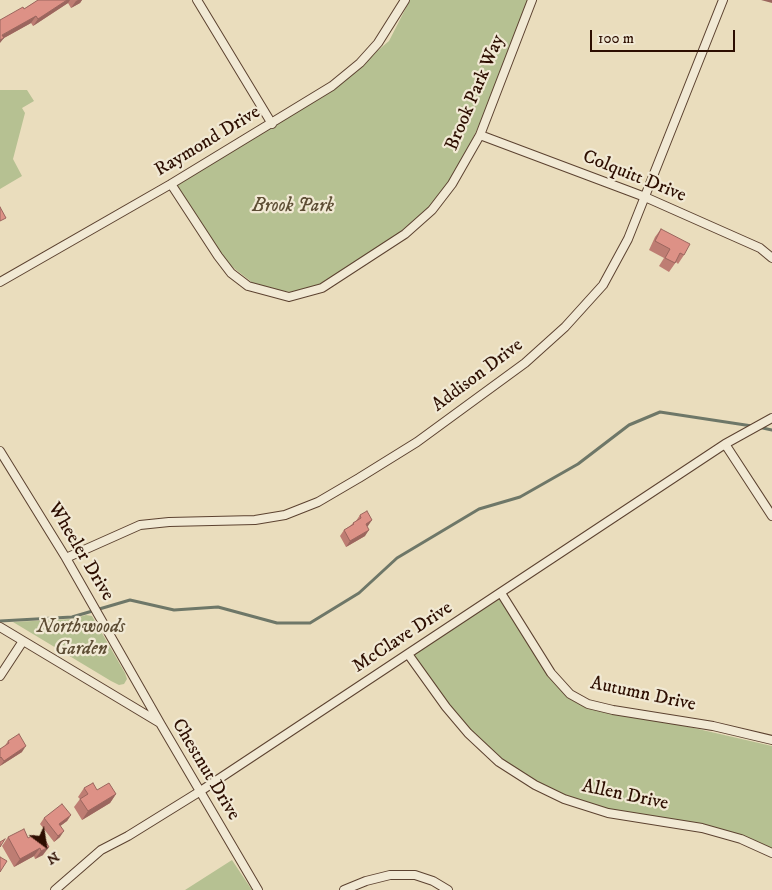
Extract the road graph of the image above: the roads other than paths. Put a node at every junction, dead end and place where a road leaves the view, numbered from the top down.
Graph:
1 (197, 0) edge
2 (405, 0) edge
3 (532, 0) edge
4 (723, 0) edge
5 (272, 124) junction
6 (480, 135) junction
7 (170, 184) junction
8 (645, 197) junction
9 (772, 258) edge
10 (0, 282) edge
11 (772, 418) edge
12 (726, 444) junction
13 (0, 451) edge
14 (772, 516) edge
15 (66, 558) junction
16 (501, 593) junction
17 (0, 627) edge
18 (23, 641) junction
19 (408, 654) junction
20 (0, 676) edge
21 (160, 723) junction
22 (772, 740) edge
23 (199, 792) junction
24 (772, 853) edge
25 (55, 890) edge
26 (258, 890) edge
27 (344, 890) edge
28 (448, 890) edge

1 - 5 street
2 - 5 street, Raymond Drive
3 - 6 street, Brook Park Way
4 - 8 street, Addison Drive
5 - 7 street, Raymond Drive
6 - 7 street, Brook Park Way
6 - 8 street, Colquitt Drive
7 - 10 street, Raymond Drive
8 - 9 street, Colquitt Drive
8 - 15 street, Addison Drive
11 - 12 street, McClave Drive
12 - 14 street
12 - 16 street, McClave Drive
13 - 15 street, Wheeler Drive
15 - 21 street, Wheeler Drive
16 - 19 street, McClave Drive
16 - 22 street, Autumn Drive
17 - 18 street, Chestnut Drive
18 - 20 street
18 - 21 street, Chestnut Drive
19 - 23 street, McClave Drive
19 - 24 street, Allen Drive
21 - 23 street, Chestnut Drive
23 - 25 street, McClave Drive
23 - 26 street, Chestnut Drive
27 - 28 street

